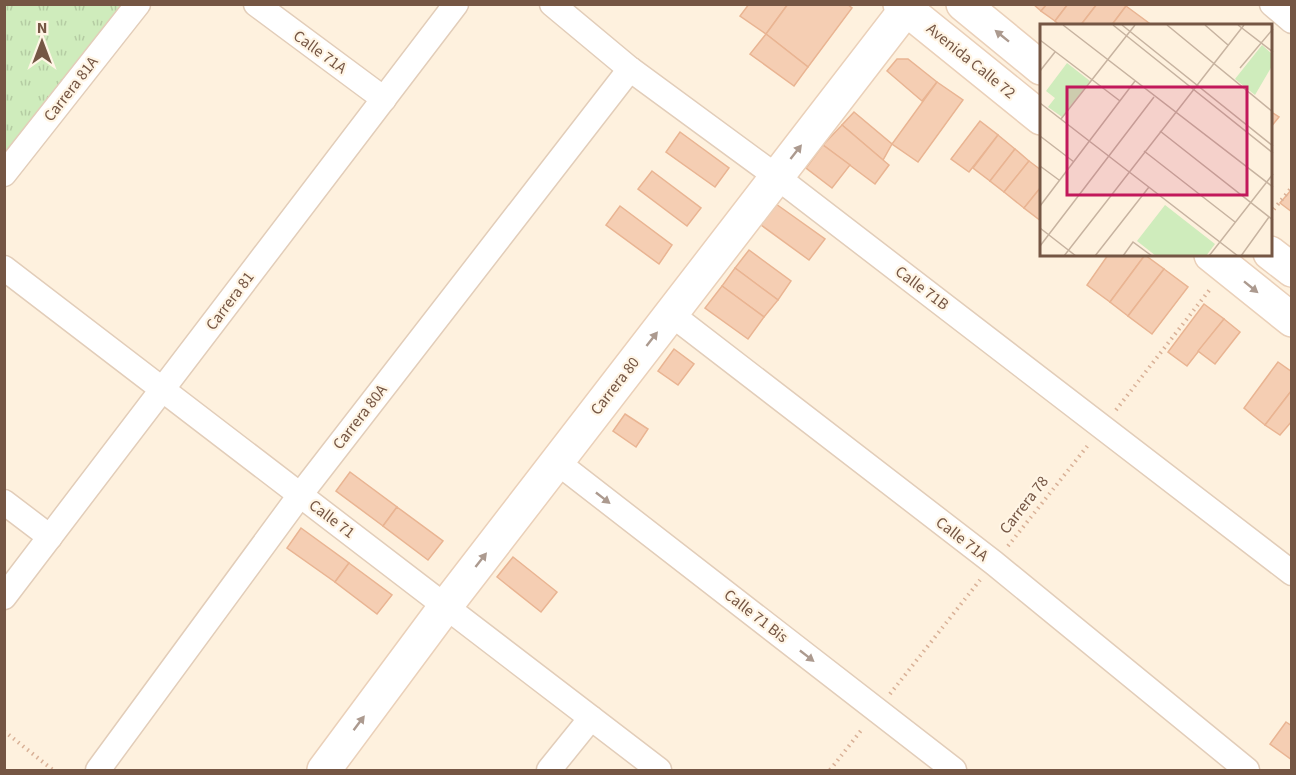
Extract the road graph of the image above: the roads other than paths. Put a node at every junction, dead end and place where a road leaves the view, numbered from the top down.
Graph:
1 (138, 4) edge
2 (256, 4) edge
3 (456, 4) edge
4 (552, 4) edge
5 (963, 4) edge
6 (1272, 4) edge
7 (906, 6) edge
8 (1292, 21) edge
9 (1040, 67) edge
10 (630, 69) junction
11 (384, 99) junction
12 (1040, 117) edge
13 (4, 174) edge
14 (777, 177) junction
15 (1272, 255) edge
16 (1219, 262) edge
17 (4, 268) edge
18 (1292, 270) edge
19 (671, 314) junction
20 (1292, 320) edge
21 (163, 390) junction
22 (557, 462) junction
23 (300, 495) junction
24 (4, 502) edge
25 (50, 537) junction
26 (1292, 573) edge
27 (4, 597) edge
28 (445, 607) junction
29 (591, 718) junction
30 (98, 771) edge
31 (324, 771) edge
32 (549, 771) edge
33 (658, 771) edge
34 (954, 771) edge
35 (1247, 771) edge

1 - 13 street, Carrera 81A
2 - 11 street, Calle 71A
3 - 11 street, Carrera 81
4 - 10 street, Calle 71B
9 -> 5 street
6 - 8 street
7 - 12 street, Avenida Calle 72
14 -> 7 street, Carrera 80
10 - 14 street, Calle 71B
10 - 23 street, Carrera 80A
11 - 21 street, Carrera 81
14 - 19 street, Carrera 80
14 - 26 street, Calle 71B
15 - 18 street
16 -> 20 street
17 - 21 street, Calle 71
22 -> 19 street, Carrera 80
19 - 35 street, Calle 71A
21 - 23 street, Calle 71
21 - 25 street, Carrera 81
28 -> 22 street, Carrera 80
22 -> 34 street, Calle 71 Bis
23 - 28 street, Calle 71
23 - 30 street, Carrera 80A
24 - 25 street
25 - 27 street, Carrera 81
28 - 29 street, Calle 71
31 -> 28 street, Carrera 80
29 - 32 street
29 - 33 street, Calle 71

